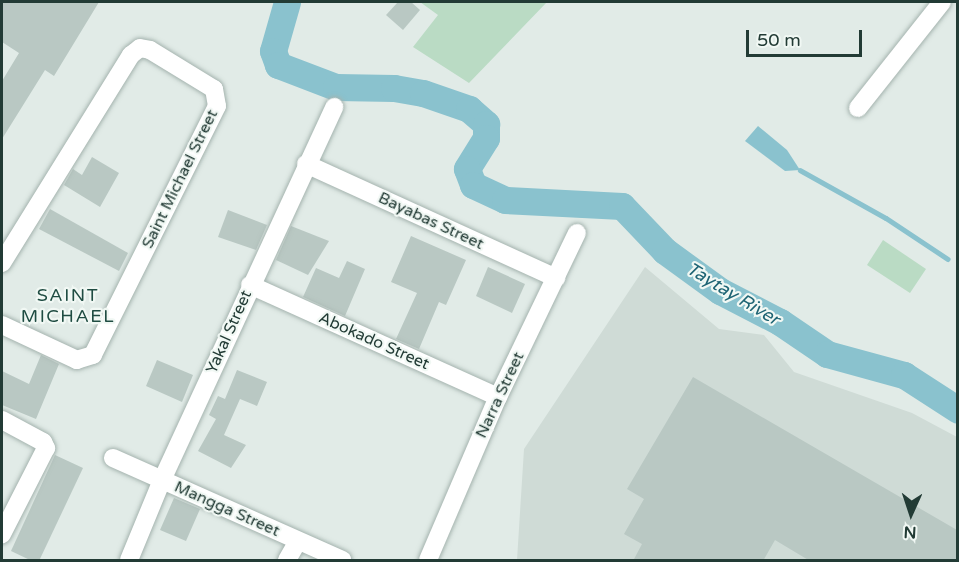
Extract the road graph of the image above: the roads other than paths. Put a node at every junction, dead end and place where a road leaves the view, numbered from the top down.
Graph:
1 (942, 2) edge
2 (334, 107) dead end
3 (858, 108) dead end
4 (306, 164) junction
5 (577, 232) dead end
6 (2, 263) edge
7 (556, 278) junction
8 (250, 285) junction
9 (2, 325) edge
10 (498, 397) junction
11 (2, 420) edge
12 (113, 458) dead end
13 (162, 480) junction
14 (2, 534) edge
15 (298, 541) junction
16 (129, 561) edge
17 (287, 561) edge
18 (342, 561) edge
19 (428, 561) edge

1 - 3 street
2 - 4 street, Yakal Street
4 - 7 street, Bayabas Street
4 - 8 street, Yakal Street
5 - 7 street, Narra Street
6 - 9 street, Saint Michael Street
7 - 10 street, Narra Street
8 - 10 street, Abokado Street
8 - 13 street, Yakal Street
10 - 19 street, Narra Street
11 - 14 street
12 - 13 street, Mangga Street
13 - 15 street, Mangga Street
13 - 16 street, Yakal Street
15 - 17 street
15 - 18 street, Mangga Street

